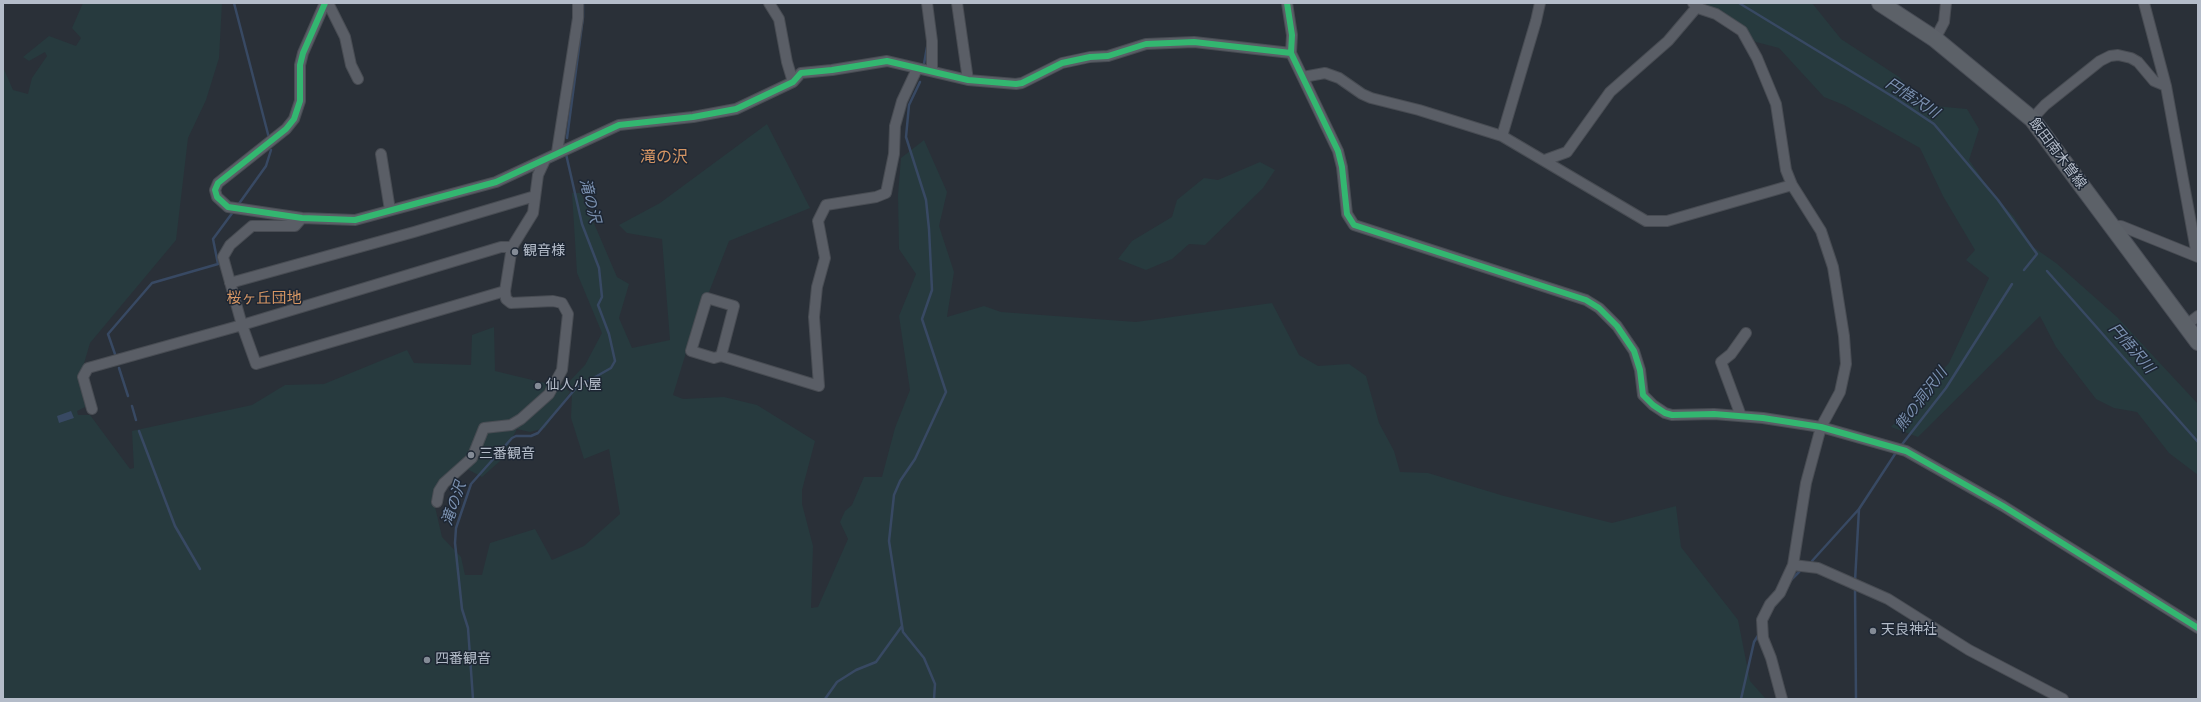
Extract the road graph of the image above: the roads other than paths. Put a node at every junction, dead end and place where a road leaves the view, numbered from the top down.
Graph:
1 (324, 3) edge
2 (328, 3) edge
3 (578, 3) edge
4 (769, 3) edge
5 (927, 3) edge
6 (957, 3) edge
7 (1287, 3) edge
8 (1540, 3) edge
9 (1880, 3) edge
10 (1946, 3) edge
11 (2144, 3) edge
12 (1695, 5) edge
13 (1935, 39) junction
14 (1291, 53) junction
15 (917, 69) junction
16 (932, 70) junction
17 (1303, 77) junction
18 (358, 79) dead end
19 (968, 80) junction
20 (793, 82) junction
21 (2166, 86) junction
22 (2032, 119) junction
23 (1502, 136) junction
24 (557, 152) junction
25 (380, 154) dead end
26 (545, 160) junction
27 (1545, 160) junction
28 (1792, 185) junction
29 (535, 196) junction
30 (390, 210) junction
31 (302, 218) junction
32 (2111, 226) junction
33 (512, 247) junction
34 (2197, 256) edge
35 (230, 283) junction
36 (505, 291) junction
37 (2192, 321) edge
38 (242, 325) junction
39 (1746, 334) dead end
40 (2198, 342) edge
41 (721, 356) junction
42 (92, 410) dead end
43 (1741, 416) junction
44 (1821, 427) junction
45 (437, 502) dead end
46 (1793, 565) junction
47 (2198, 628) edge
48 (1782, 699) edge
49 (2063, 699) edge

1 - 31 street
2 - 18 street
3 - 24 street
4 - 20 street
5 - 16 street
6 - 19 street
7 - 14 street
8 - 23 street
9 - 13 main road, 飯田南木曽線
10 - 13 street
11 - 21 street
12 - 27 street
12 - 28 street
13 - 22 main road, 飯田南木曽線
14 - 17 street
14 - 19 street
15 - 16 street
15 - 20 street
15 - 41 street
16 - 19 street
17 - 23 street
17 - 43 street
20 - 24 street
21 - 22 street
21 - 34 street
22 - 32 main road, 飯田南木曽線
23 - 27 street
24 - 26 street
25 - 30 street
26 - 29 street
26 - 30 street
27 - 28 street
28 - 44 street
29 - 33 street
29 - 35 street
30 - 31 street
31 - 35 street
32 - 34 street
32 - 37 main road, 飯田南木曽線
33 - 36 street
33 - 38 street
35 - 38 street
36 - 38 street
36 - 45 street
37 - 40 main road, 飯田南木曽線
38 - 42 street
39 - 43 street
41 - 41 street
43 - 44 street
44 - 46 street
44 - 47 street
46 - 48 street
46 - 49 street

